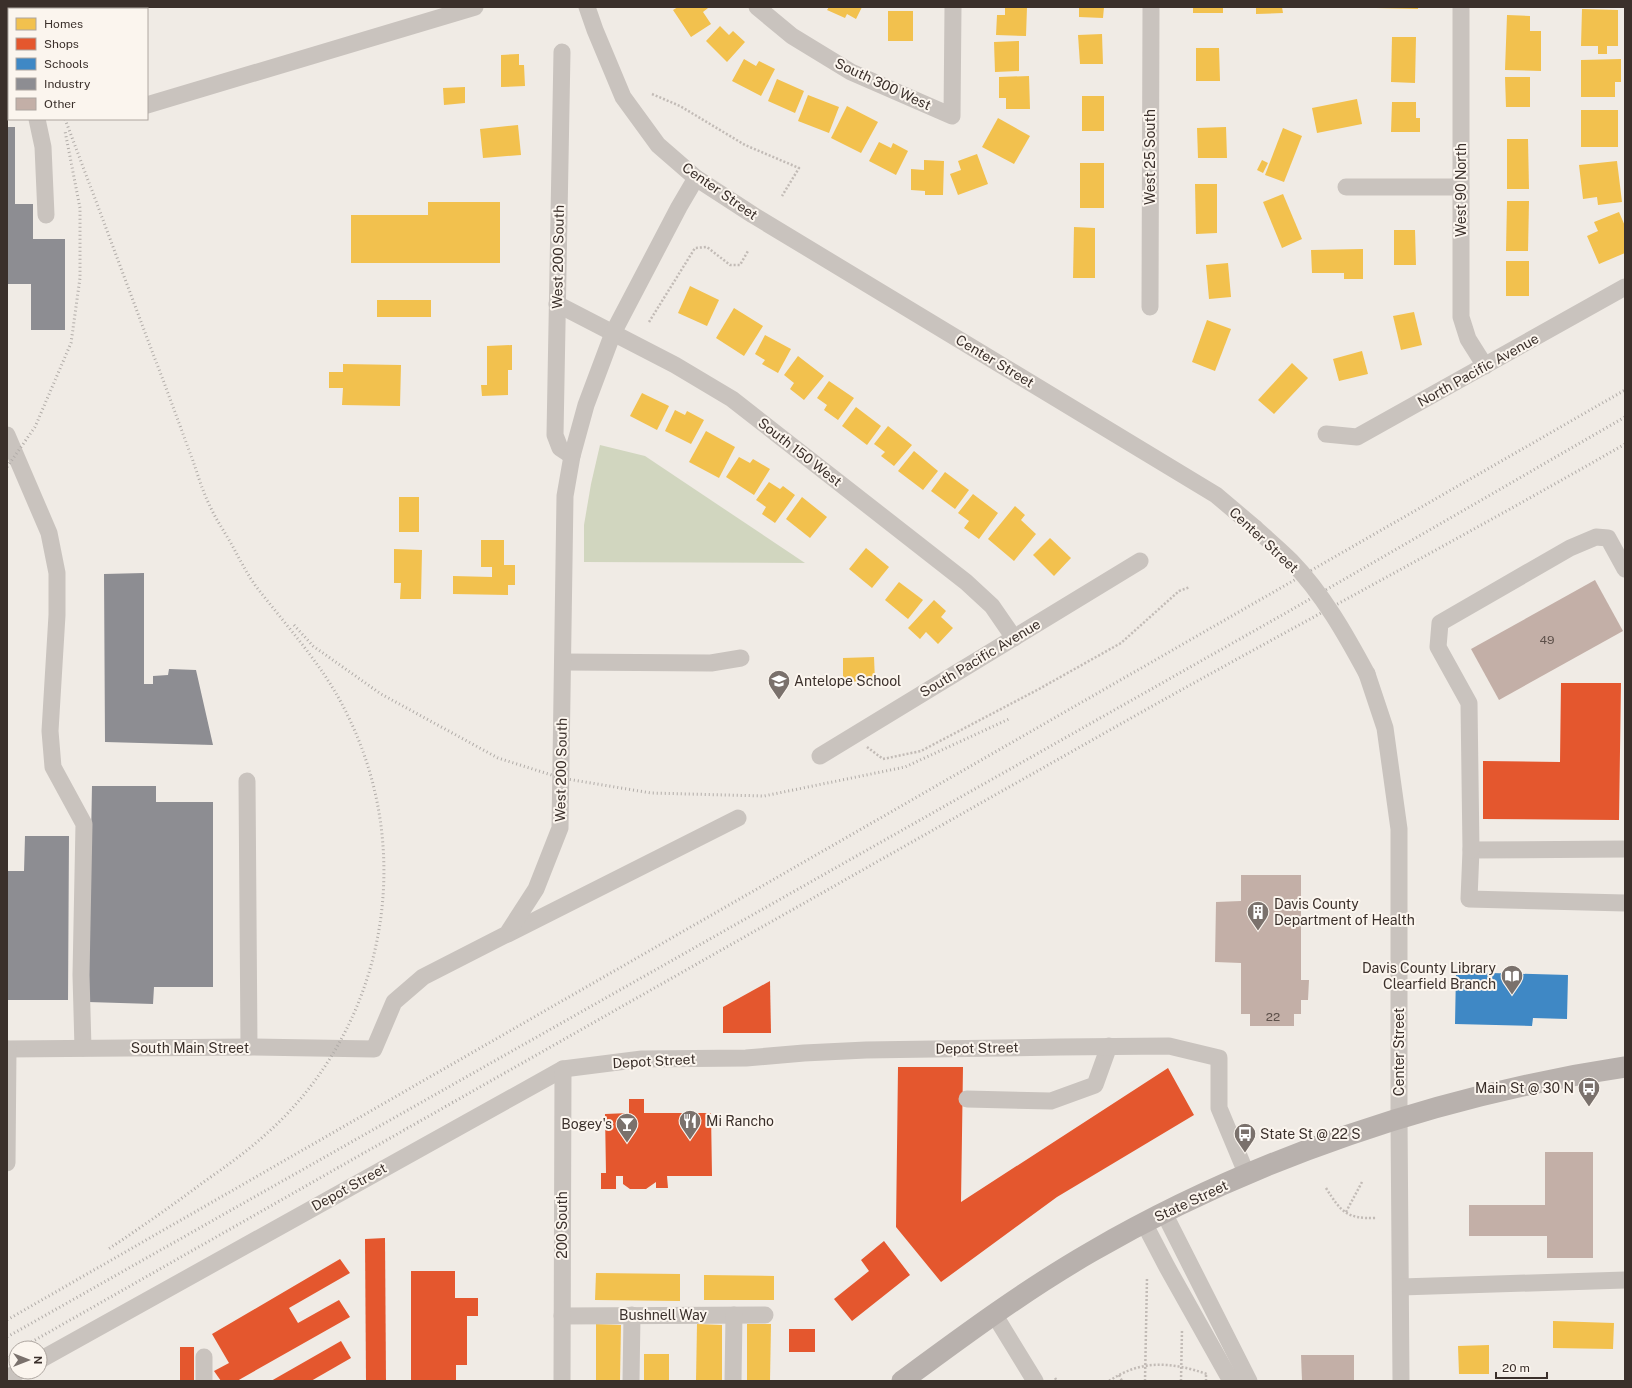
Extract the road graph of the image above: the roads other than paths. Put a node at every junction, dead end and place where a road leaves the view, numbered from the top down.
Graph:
1 (475, 7) edge
2 (587, 7) edge
3 (757, 7) edge
4 (953, 7) edge
5 (1151, 7) edge
6 (1461, 7) edge
7 (562, 52) dead end
8 (148, 105) edge
9 (37, 120) edge
10 (696, 178) junction
11 (1346, 187) dead end
12 (1461, 187) junction
13 (46, 215) dead end
14 (1625, 287) edge
15 (557, 304) junction
16 (1150, 307) dead end
17 (613, 333) junction
18 (1485, 366) junction
19 (1326, 434) dead end
20 (7, 435) edge
21 (572, 456) junction
22 (1140, 561) dead end
23 (1625, 569) edge
24 (1014, 638) junction
25 (742, 658) dead end
26 (563, 662) junction
27 (820, 756) dead end
28 (247, 781) dead end
29 (738, 818) dead end
30 (1625, 849) edge
31 (1470, 850) junction
32 (1625, 903) edge
33 (507, 934) junction
34 (1109, 1046) junction
35 (249, 1047) junction
36 (8, 1048) edge
37 (83, 1048) junction
38 (1625, 1067) edge
39 (563, 1069) junction
40 (967, 1099) dead end
41 (1399, 1118) junction
42 (7, 1163) edge
43 (1247, 1175) junction
44 (1164, 1213) junction
45 (1144, 1223) junction
46 (1625, 1280) edge
47 (1401, 1287) junction
48 (994, 1314) junction
49 (632, 1315) junction
50 (734, 1315) junction
51 (765, 1315) dead end
52 (562, 1316) junction
53 (48, 1356) edge
54 (204, 1357) dead end
55 (204, 1381) edge
56 (562, 1381) edge
57 (631, 1381) edge
58 (733, 1381) edge
59 (902, 1381) edge
60 (1035, 1381) edge
61 (1231, 1381) edge
62 (1249, 1381) edge
63 (1401, 1381) edge

1 - 8 street
2 - 10 street, Center Street
3 - 4 street, South 300 West
5 - 16 street, West 25 South
6 - 12 street, West 90 North
7 - 15 street, West 200 South
9 - 13 street
10 - 17 street, West 200 South
10 - 41 street, Center Street, bridge
11 - 12 street
12 - 18 street, West 90 North
14 - 18 street, North Pacific Avenue
15 - 17 street, South 150 West
15 - 21 street, West 200 South
17 - 21 street, West 200 South
17 - 24 street, South 150 West
18 - 19 street, North Pacific Avenue
20 - 37 street
21 - 26 street, West 200 South
22 - 24 street, South Pacific Avenue
23 - 31 street
24 - 27 street, South Pacific Avenue
25 - 26 street
26 - 33 street, West 200 South
28 - 35 street
29 - 33 street
30 - 31 street
31 - 32 street
33 - 35 street, South Main Street
34 - 39 street, Depot Street
34 - 40 street
34 - 43 street, Depot Street
35 - 37 street, South Main Street
36 - 37 street, South Main Street
36 - 42 street
38 - 41 main road, State Street
39 - 52 street, 200 South
39 - 53 street, Depot Street
41 - 43 main road, State Street
41 - 47 street, Center Street
43 - 44 main road, State Street
44 - 45 main road, State Street
44 - 62 street
45 - 48 main road, State Street
45 - 61 street
46 - 47 street
47 - 63 street, Center Street
48 - 59 main road, State Street
48 - 60 street
49 - 50 street, Bushnell Way
49 - 52 street, Bushnell Way
49 - 57 street
50 - 51 street, Bushnell Way
50 - 58 street
52 - 56 street, 200 South
54 - 55 street

